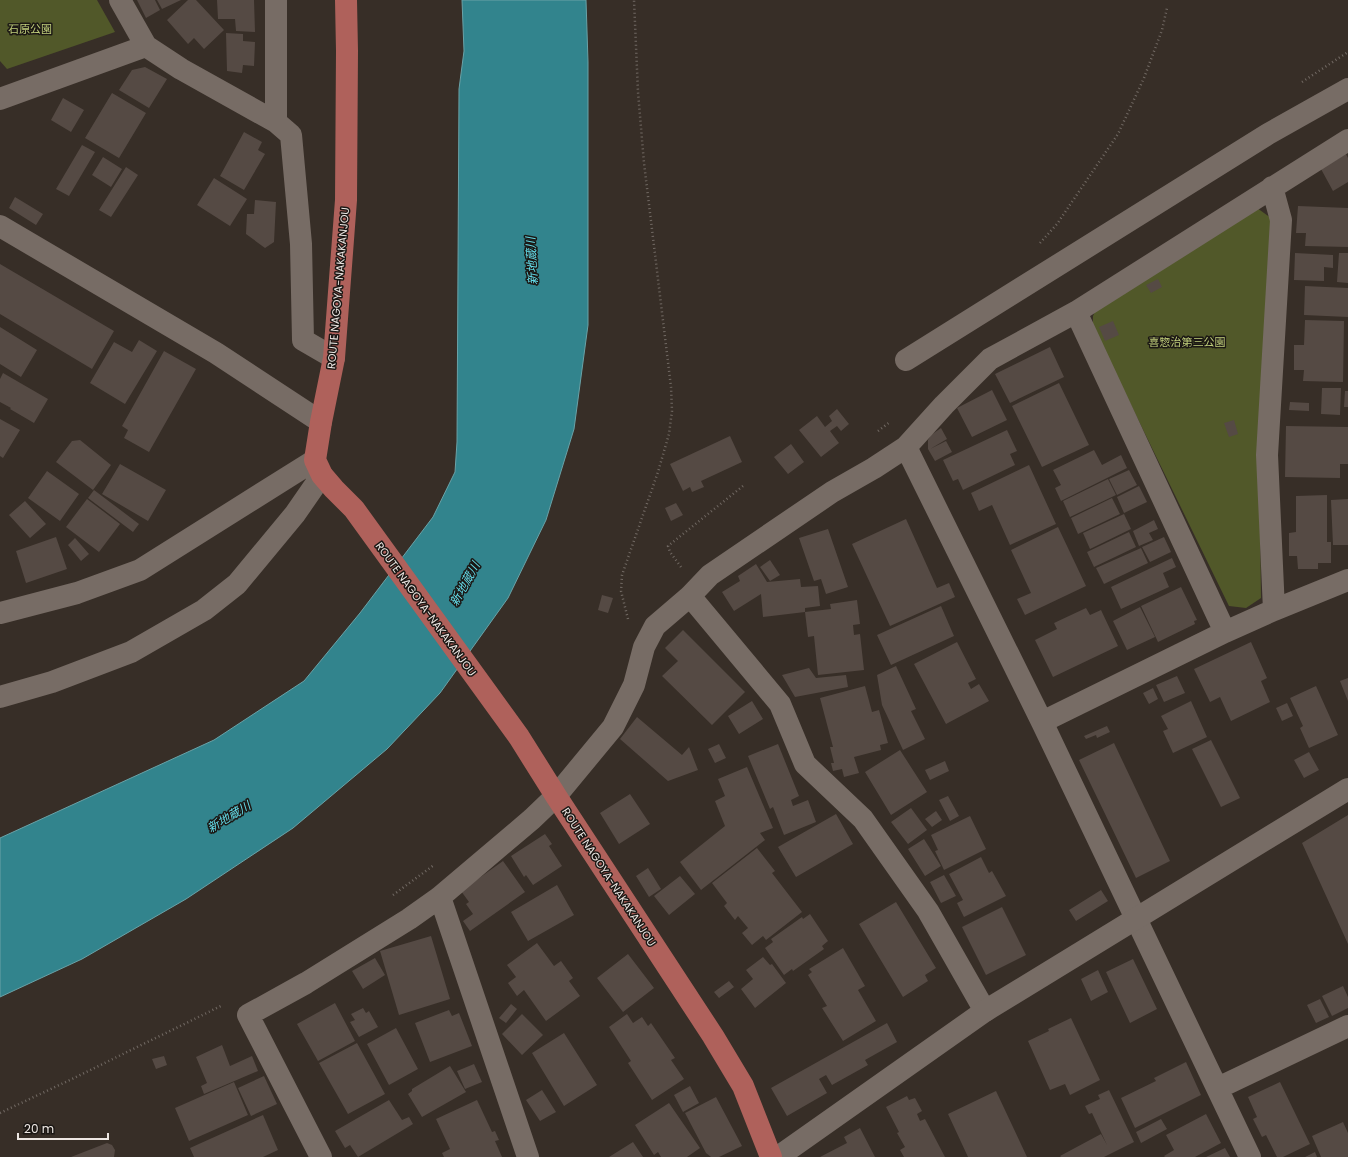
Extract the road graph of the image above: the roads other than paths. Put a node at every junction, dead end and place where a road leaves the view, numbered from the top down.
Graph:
1 (120, 0) edge
2 (276, 0) edge
3 (346, 0) edge
4 (146, 46) junction
5 (1348, 88) edge
6 (0, 100) edge
7 (276, 122) junction
8 (1348, 140) edge
9 (1272, 187) junction
10 (0, 226) edge
11 (1076, 312) junction
12 (334, 358) junction
13 (906, 360) dead end
14 (321, 422) junction
15 (906, 446) junction
16 (319, 467) junction
17 (1348, 580) edge
18 (693, 592) junction
19 (1274, 610) junction
20 (0, 613) edge
21 (1225, 632) junction
22 (0, 698) edge
23 (1042, 722) junction
24 (1348, 789) edge
25 (556, 796) junction
26 (440, 897) junction
27 (1137, 918) junction
28 (985, 1011) junction
29 (1348, 1026) edge
30 (1218, 1088) junction
31 (321, 1157) edge
32 (528, 1157) edge
33 (771, 1157) edge
34 (778, 1157) edge
35 (1250, 1157) edge

1 - 4 street
2 - 7 street
3 - 12 main road, ROUTE NAGOYA-NAKAKANJOU
4 - 6 street
4 - 7 street
5 - 13 street
7 - 12 street
8 - 9 street
9 - 11 street
9 - 19 street
10 - 14 street
11 - 15 street
11 - 21 street
12 - 14 main road, ROUTE NAGOYA-NAKAKANJOU
14 - 16 main road, ROUTE NAGOYA-NAKAKANJOU
15 - 18 street
15 - 23 street
16 - 20 street
16 - 22 street
16 - 25 main road, ROUTE NAGOYA-NAKAKANJOU
17 - 19 street
18 - 25 street
18 - 28 street
19 - 21 street
21 - 23 street
23 - 27 street
24 - 27 street
25 - 26 street
25 - 33 main road, ROUTE NAGOYA-NAKAKANJOU
26 - 31 street
26 - 32 street
27 - 28 street
27 - 30 street
28 - 34 street
29 - 30 street
30 - 35 street

